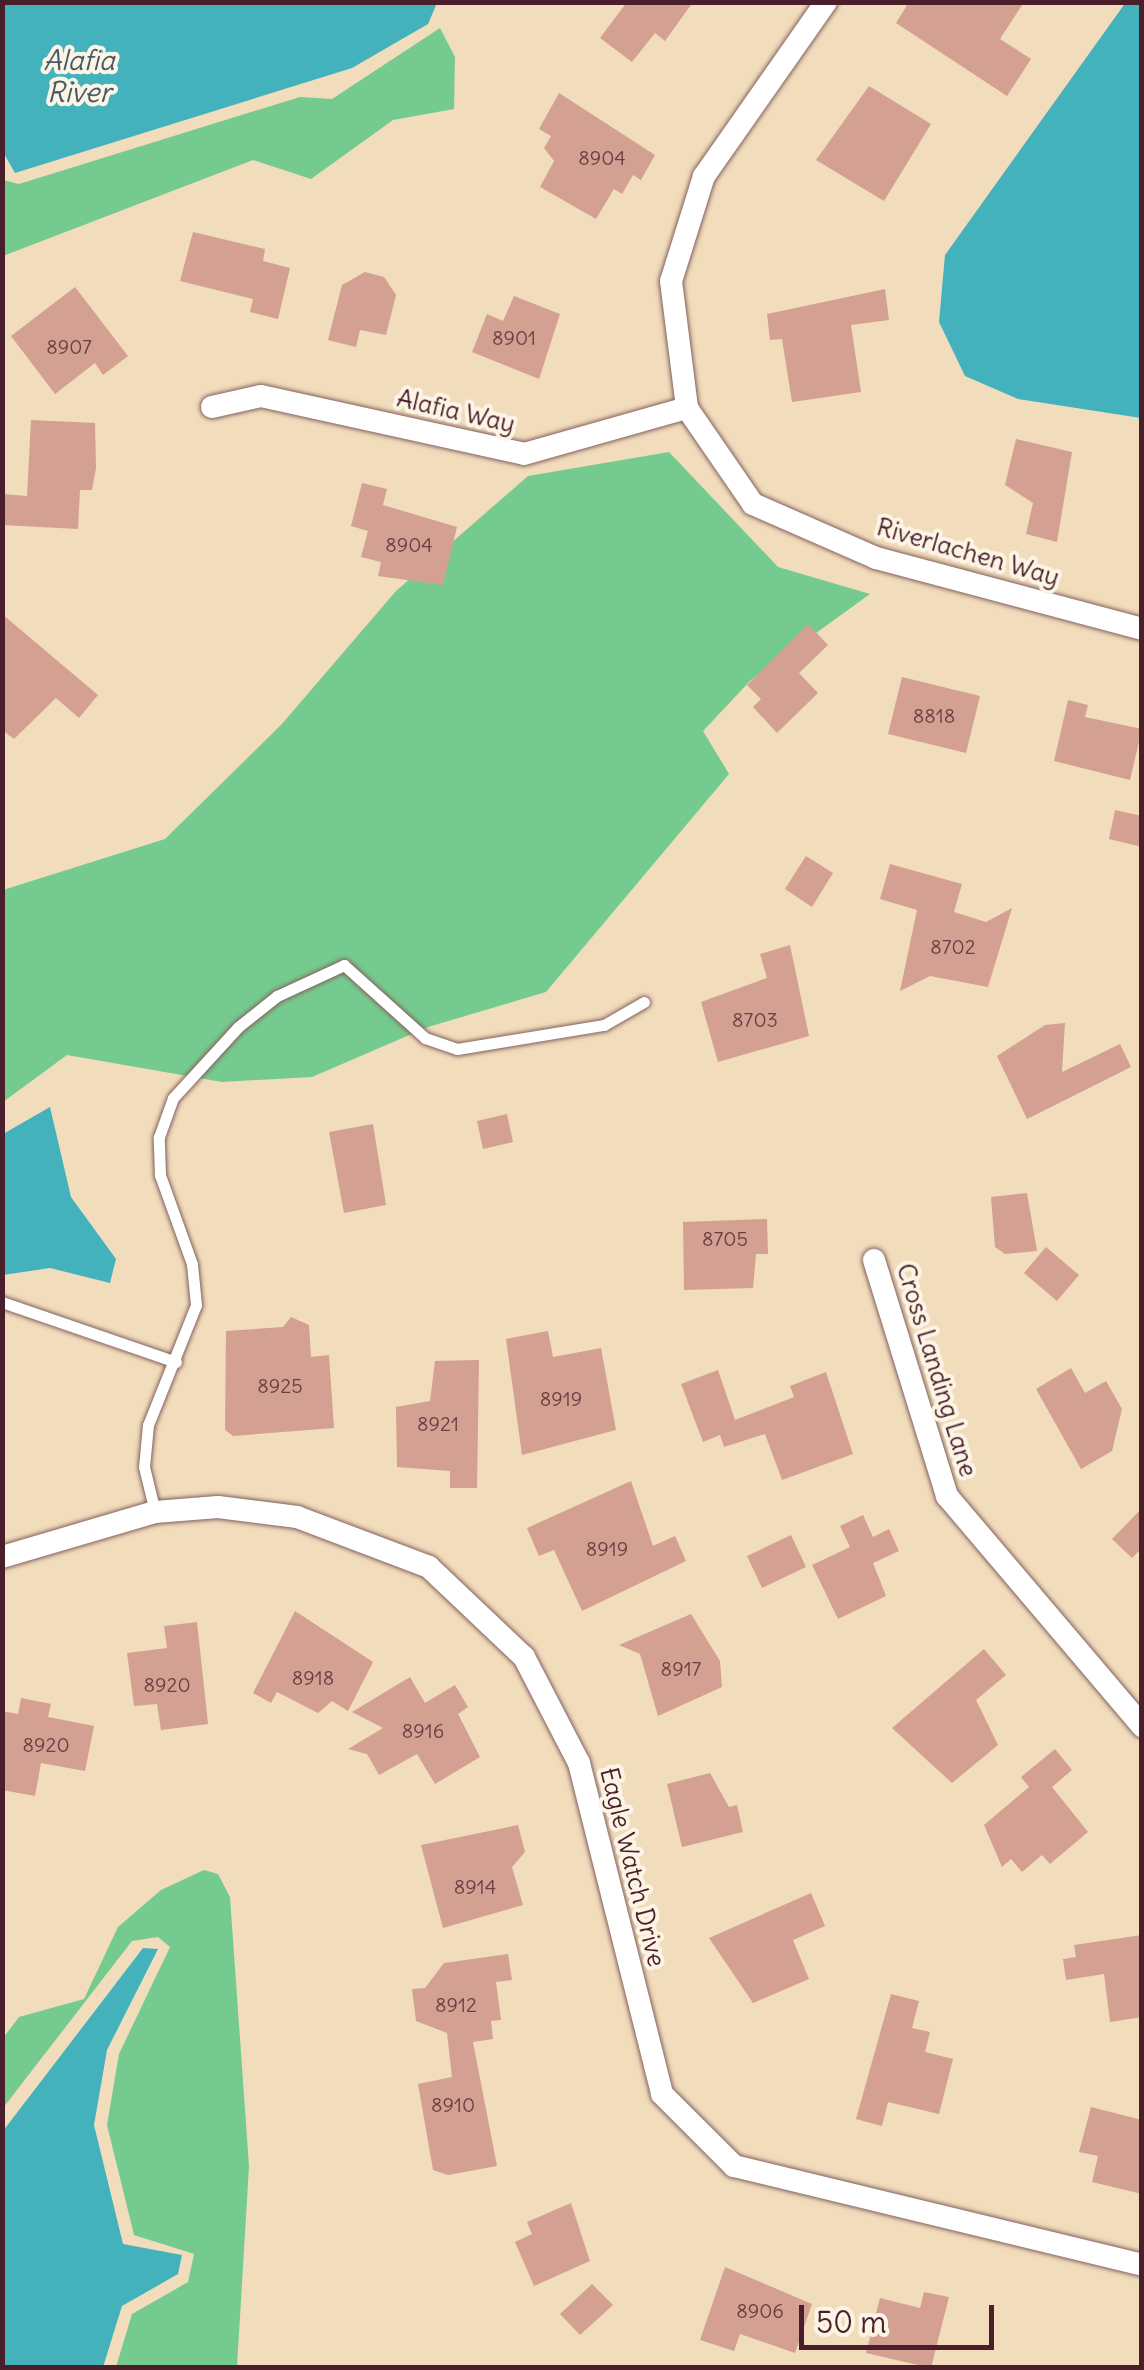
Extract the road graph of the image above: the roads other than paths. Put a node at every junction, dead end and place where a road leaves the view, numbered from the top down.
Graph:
1 (826, 2) edge
2 (212, 407) dead end
3 (686, 408) junction
4 (1142, 628) edge
5 (644, 1002) dead end
6 (874, 1260) dead end
7 (2, 1302) edge
8 (176, 1362) junction
9 (154, 1512) junction
10 (2, 1557) edge
11 (1142, 1726) edge
12 (1142, 2266) edge

1 - 3 street, Riverlachen Way
2 - 3 street, Alafia Way
3 - 4 street, Riverlachen Way
5 - 8 lane
6 - 11 street, Cross Landing Lane
7 - 8 lane
8 - 9 lane
9 - 10 street, Eagle Watch Drive
9 - 12 street, Eagle Watch Drive

